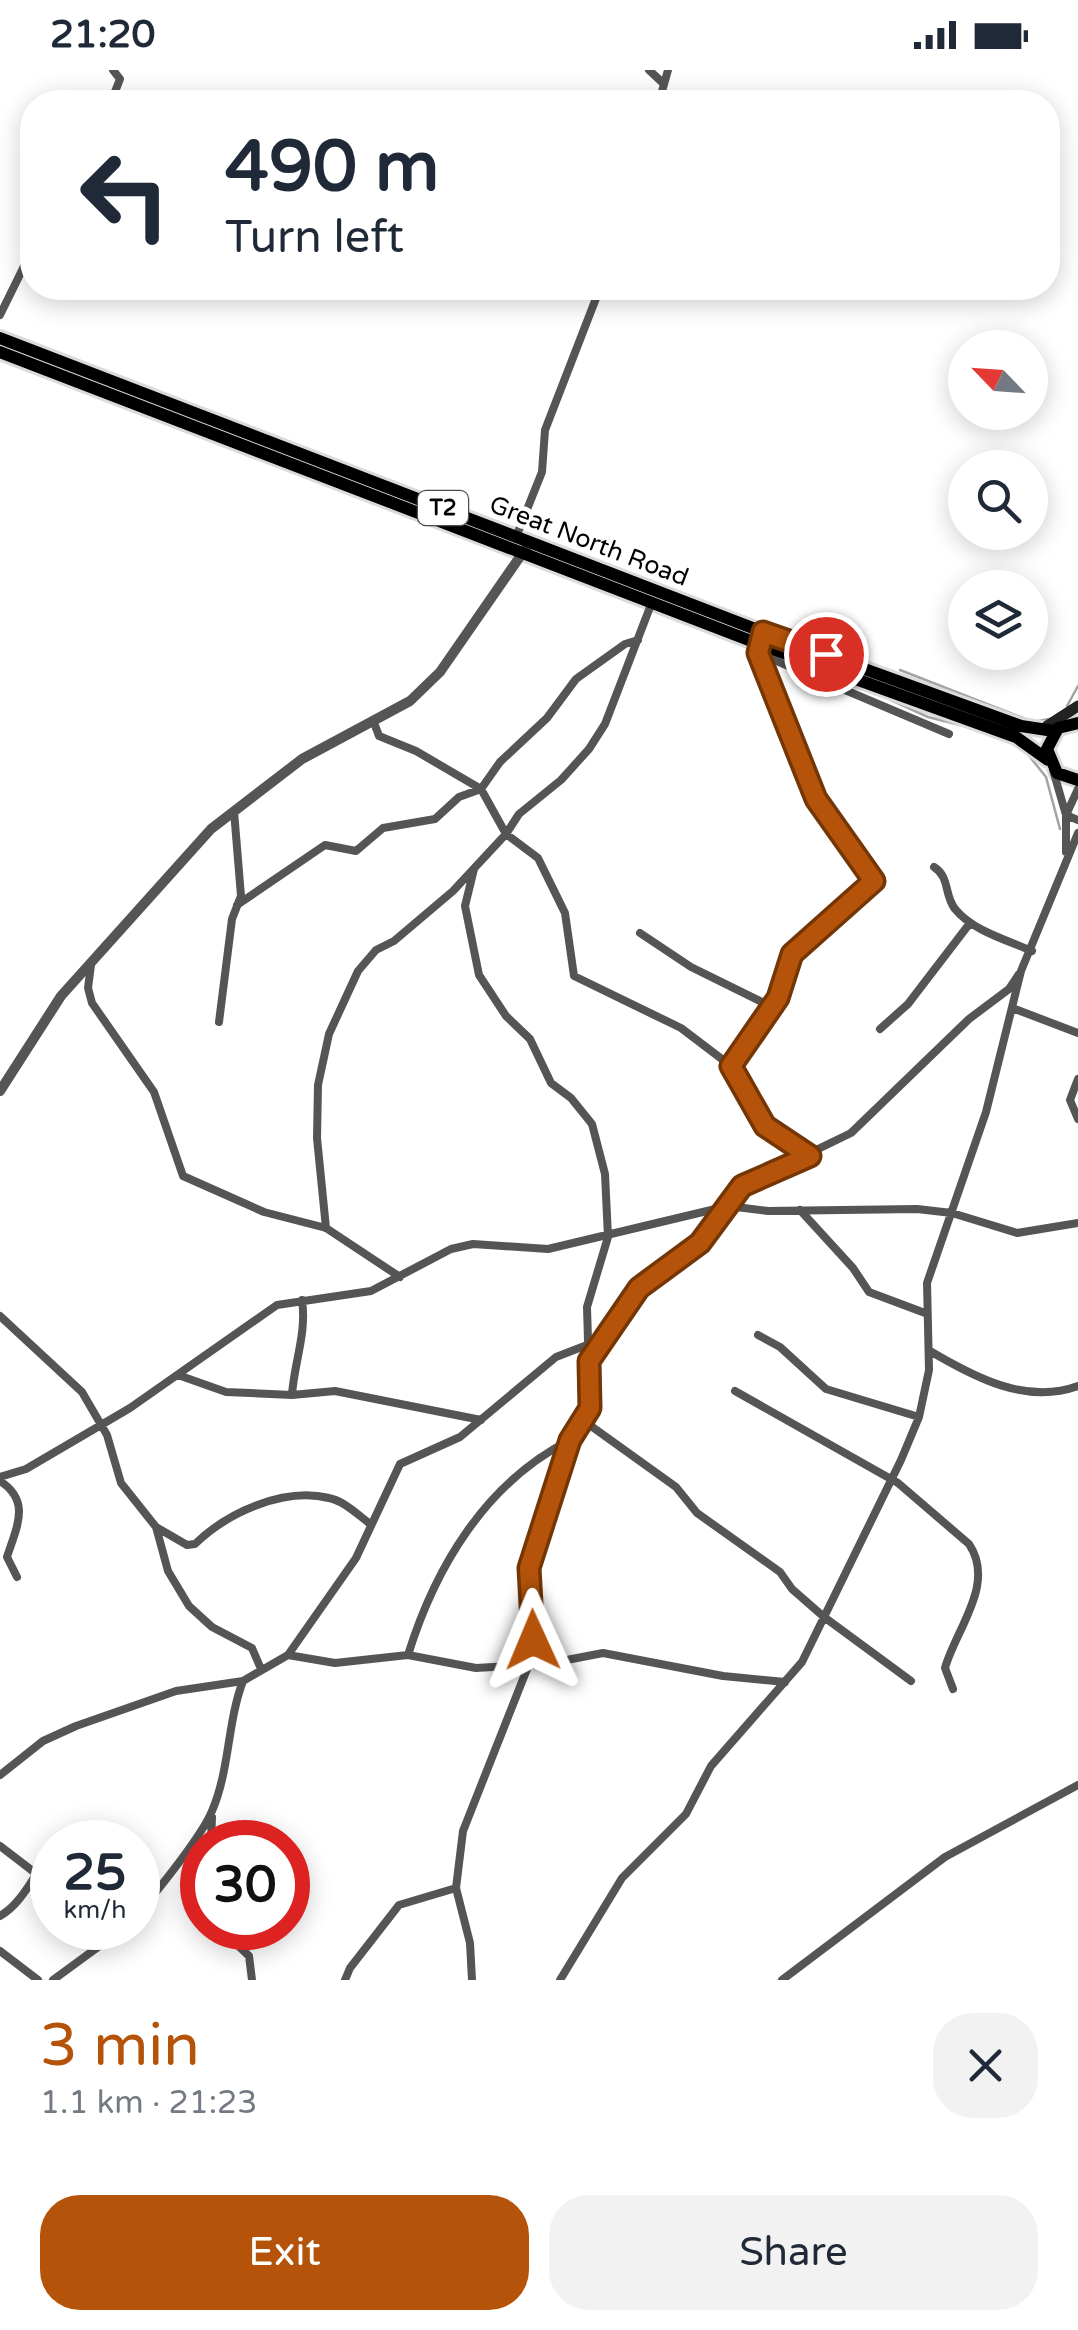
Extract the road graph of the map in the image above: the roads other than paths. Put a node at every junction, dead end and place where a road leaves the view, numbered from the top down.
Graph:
1 (649, 70) edge
2 (668, 70) edge
3 (664, 84) junction
4 (662, 90) edge
5 (20, 274) edge
6 (595, 300) edge
7 (0, 315) edge
8 (0, 338) edge
9 (0, 352) edge
10 (523, 545) junction
11 (654, 597) junction
12 (638, 640) junction
13 (760, 643) junction
14 (1075, 714) edge
15 (373, 720) junction
16 (1056, 729) junction
17 (1038, 730) junction
18 (949, 734) dead end
19 (1051, 764) junction
20 (1078, 780) edge
21 (481, 789) junction
22 (1078, 789) edge
23 (234, 811) junction
24 (1066, 815) junction
25 (1078, 820) edge
26 (1078, 833) edge
27 (506, 834) junction
28 (1066, 855) junction
29 (934, 867) dead end
30 (474, 869) junction
31 (237, 905) junction
32 (970, 923) junction
33 (640, 933) dead end
34 (1032, 951) junction
35 (91, 966) junction
36 (1021, 971) junction
37 (772, 1007) junction
38 (1015, 1010) junction
39 (219, 1022) dead end
40 (880, 1029) dead end
41 (1078, 1033) edge
42 (731, 1066) junction
43 (1078, 1080) edge
44 (0, 1091) edge
45 (1078, 1119) edge
46 (810, 1156) junction
47 (728, 1206) junction
48 (800, 1210) junction
49 (952, 1212) junction
50 (1078, 1223) edge
51 (326, 1228) junction
52 (608, 1237) junction
53 (400, 1277) junction
54 (302, 1300) junction
55 (925, 1313) junction
56 (0, 1316) edge
57 (758, 1335) dead end
58 (587, 1345) junction
59 (930, 1351) junction
60 (589, 1361) junction
61 (178, 1375) junction
62 (1078, 1386) edge
63 (735, 1391) dead end
64 (292, 1395) junction
65 (919, 1417) junction
66 (481, 1420) junction
67 (584, 1421) junction
68 (102, 1424) junction
69 (570, 1440) junction
70 (0, 1479) edge
71 (891, 1480) junction
72 (369, 1522) junction
73 (156, 1527) junction
74 (17, 1576) dead end
75 (824, 1617) junction
76 (288, 1655) junction
77 (408, 1655) junction
78 (529, 1664) junction
79 (261, 1669) junction
80 (911, 1681) dead end
81 (243, 1682) junction
82 (786, 1682) junction
83 (953, 1689) dead end
84 (0, 1775) edge
85 (1078, 1785) edge
86 (212, 1812) junction
87 (212, 1820) edge
88 (0, 1846) edge
89 (30, 1869) edge
90 (30, 1880) edge
91 (160, 1884) edge
92 (456, 1888) junction
93 (0, 1916) edge
94 (94, 1950) edge
95 (243, 1950) edge
96 (0, 1951) edge
97 (38, 1980) edge
98 (54, 1980) edge
99 (252, 1980) edge
100 (345, 1980) edge
101 (472, 1980) edge
102 (560, 1980) edge
103 (782, 1980) edge

1 - 3 street
2 - 3 street
3 - 4 street
5 - 7 street
6 - 10 street
8 - 10 main road, Great North Road / T2
9 - 10 main road, Great North Road / T2
10 - 11 main road, Great North Road / T2
10 - 15 street
11 - 12 street
11 - 13 main road, Great North Road / T2
12 - 21 street
12 - 27 street
13 - 17 main road, Great North Road / T2
13 - 18 street
13 - 19 main road, Great North Road / T2
13 - 37 street
14 - 16 main road, Great North Road
14 - 17 main road
15 - 21 street
15 - 23 street
16 - 17 main road, Great North Road / T2
16 - 19 main road
19 - 20 main road, Great North Road
19 - 24 street
21 - 27 street
21 - 31 street
22 - 24 street
23 - 31 street
23 - 35 street
24 - 25 street
24 - 28 street
26 - 28 street
27 - 30 street
27 - 42 street
28 - 34 street
29 - 32 street
30 - 51 street
30 - 52 street
31 - 39 street
32 - 34 street
32 - 40 street
33 - 37 street
34 - 36 street
35 - 44 street
35 - 51 street
36 - 38 street
36 - 46 street
37 - 42 street
38 - 41 street
38 - 49 street
42 - 46 street
43 - 45 street
46 - 47 street
47 - 48 street
47 - 52 street
47 - 60 street
48 - 49 street
48 - 55 street
49 - 50 street
49 - 55 street
51 - 53 street
52 - 53 street
52 - 58 street
53 - 54 street
54 - 61 street
54 - 64 street
55 - 59 street
56 - 68 street
57 - 65 street
58 - 60 street
58 - 66 street
59 - 62 street
59 - 65 street
60 - 67 street
61 - 64 street
61 - 68 street
63 - 71 street
64 - 66 street
65 - 71 street
66 - 72 street
67 - 69 street
67 - 75 street
68 - 70 street
68 - 73 street
69 - 77 street
69 - 78 street
70 - 74 street
71 - 75 street
71 - 83 street
72 - 73 street
72 - 76 street
73 - 79 street
75 - 80 street
75 - 82 street
76 - 77 street
76 - 79 street
77 - 78 street
78 - 82 street
78 - 92 street
79 - 81 street
81 - 84 street
81 - 86 street
82 - 102 street
85 - 103 street
86 - 87 street
86 - 91 street
88 - 89 street
90 - 93 street
92 - 100 street
92 - 101 street
94 - 98 street
95 - 99 street
96 - 97 street

